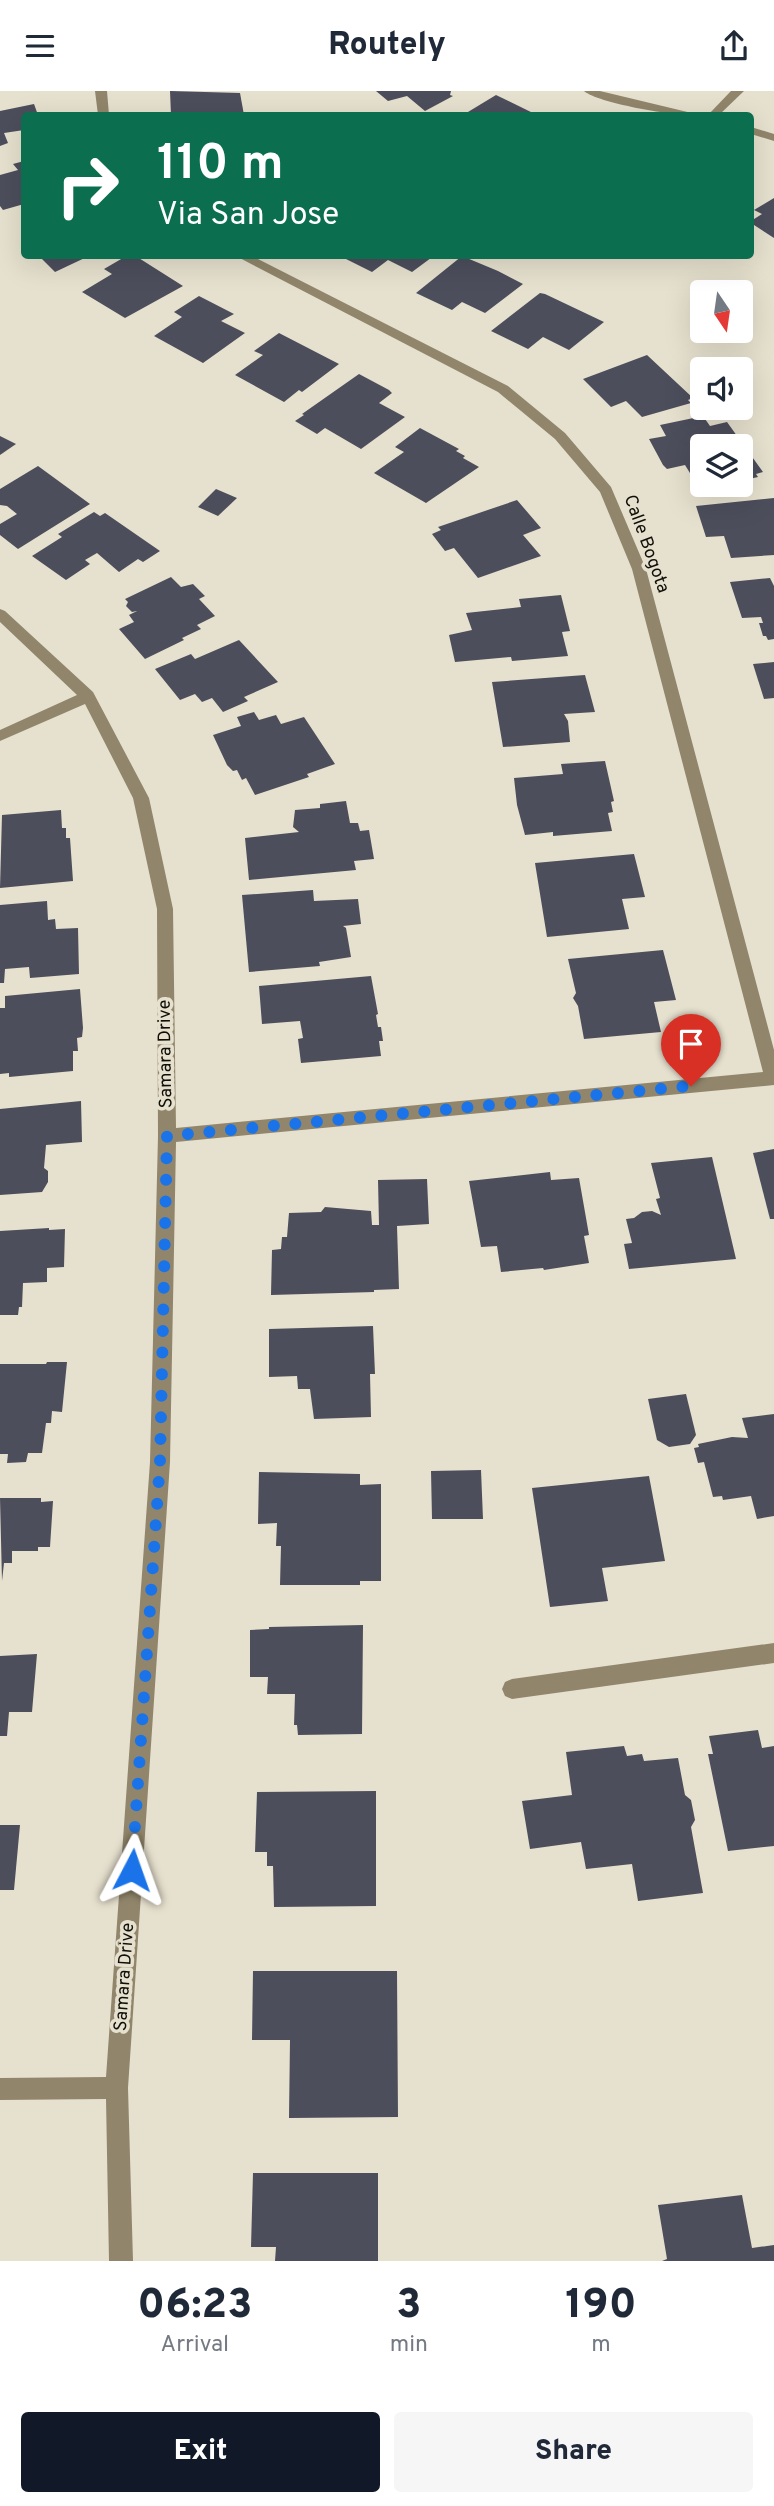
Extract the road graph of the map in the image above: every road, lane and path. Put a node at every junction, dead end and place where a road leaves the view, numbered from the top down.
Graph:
1 (101, 91) edge
2 (590, 91) edge
3 (737, 91) edge
4 (104, 112) edge
5 (680, 112) edge
6 (716, 112) edge
7 (754, 131) edge
8 (774, 138) edge
9 (248, 259) edge
10 (0, 614) edge
11 (88, 696) junction
12 (0, 736) edge
13 (774, 1078) edge
14 (167, 1136) junction
15 (774, 1653) edge
16 (512, 1689) dead end
17 (117, 2088) junction
18 (0, 2089) edge
19 (121, 2261) edge

1 - 4 street
2 - 5 street
3 - 6 street
7 - 8 street
9 - 13 street, Calle Bogota
10 - 11 street, Samara Drive
11 - 12 street
11 - 14 street, Samara Drive
13 - 14 street
14 - 17 street, Samara Drive
15 - 16 street
17 - 18 street
17 - 19 street, Samara Drive

